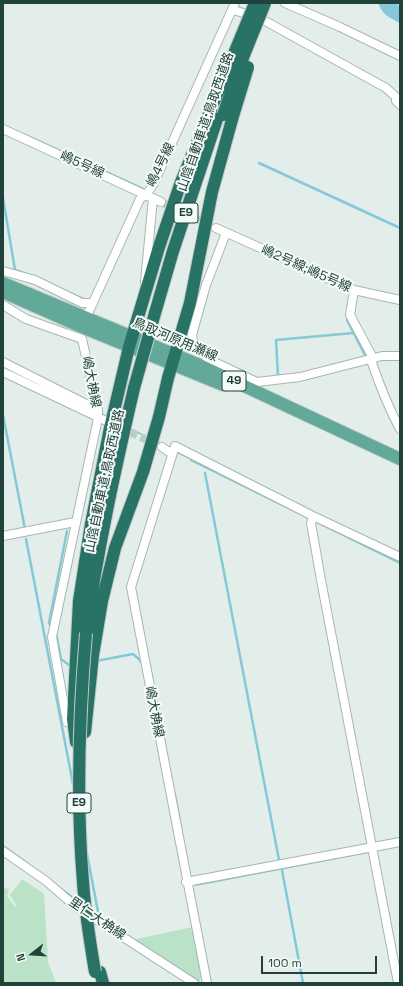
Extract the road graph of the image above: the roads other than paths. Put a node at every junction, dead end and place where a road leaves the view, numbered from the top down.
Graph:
1 (255, 3) edge
2 (260, 3) edge
3 (264, 3) edge
4 (270, 3) edge
5 (285, 3) edge
6 (234, 6) edge
7 (247, 14) dead end
8 (267, 22) dead end
9 (400, 56) edge
10 (400, 104) edge
11 (222, 113) junction
12 (3, 129) edge
13 (150, 196) junction
14 (161, 202) tunnel mouth
15 (216, 228) tunnel mouth
16 (226, 233) junction
17 (3, 271) edge
18 (3, 283) edge
19 (354, 290) junction
20 (3, 292) edge
21 (400, 300) edge
22 (93, 303) junction
23 (3, 305) edge
24 (142, 308) junction
25 (84, 328) junction
26 (131, 342) junction
27 (400, 356) edge
28 (373, 358) junction
29 (173, 359) junction
30 (3, 362) edge
31 (3, 372) edge
32 (251, 389) junction
33 (100, 416) junction
34 (400, 429) edge
35 (162, 448) tunnel mouth
36 (174, 450) junction
37 (400, 459) edge
38 (313, 516) junction
39 (75, 522) junction
40 (3, 536) edge
41 (400, 557) edge
42 (87, 633) junction
43 (67, 722) dead end
44 (400, 842) edge
45 (372, 847) junction
46 (3, 851) edge
47 (186, 882) junction
48 (99, 978) edge
49 (194, 983) edge
50 (207, 983) edge
51 (398, 983) edge

1 - 11 highway, bridge
2 - 11 highway, 山陰自動車道;鳥取西道路 / E9
3 - 11 highway, 山陰自動車道;鳥取西道路 / E9, bridge
4 - 11 highway, bridge
5 - 9 street
6 - 7 street
6 - 13 street, 嶋4号線
8 - 10 street
11 - 24 highway
11 - 29 highway
11 - 42 highway, 山陰自動車道;鳥取西道路 / E9, bridge
12 - 13 street, 嶋5号線
13 - 14 street, 嶋5号線
13 - 22 street, 嶋4号線
13 - 24 street
15 - 16 street, 嶋2号線;嶋5号線
16 - 19 street, 嶋2号線;嶋5号線
16 - 32 street
17 - 22 street
18 - 25 main road, 鳥取河原用瀬線 / 49
19 - 21 street, 嶋2号線;嶋5号線
19 - 28 street
20 - 25 main road, 鳥取河原用瀬線 / 49
22 - 25 street, 嶋4号線
23 - 25 street, 嶋大桷線
24 - 26 highway
25 - 26 main road, 鳥取河原用瀬線 / 49
25 - 33 street, 嶋大桷線
26 - 29 main road, 鳥取河原用瀬線 / 49
26 - 42 highway
27 - 28 street
28 - 32 street
28 - 34 street
29 - 32 main road, 鳥取河原用瀬線 / 49
29 - 42 highway
30 - 33 street
31 - 33 street
32 - 37 main road, 鳥取河原用瀬線 / 49
33 - 39 street, 嶋大桷線
35 - 36 street
36 - 38 street
36 - 47 street, 嶋大桷線
38 - 41 street
38 - 45 street
39 - 40 street
39 - 43 street, 嶋大桷線
42 - 48 highway, 山陰自動車道;鳥取西道路 / E9
42 - 48 highway, 山陰自動車道;鳥取西道路 / E9, bridge
44 - 45 street
45 - 47 street
45 - 51 street
46 - 49 street, 里仁大桷線
47 - 50 street, 嶋大桷線

